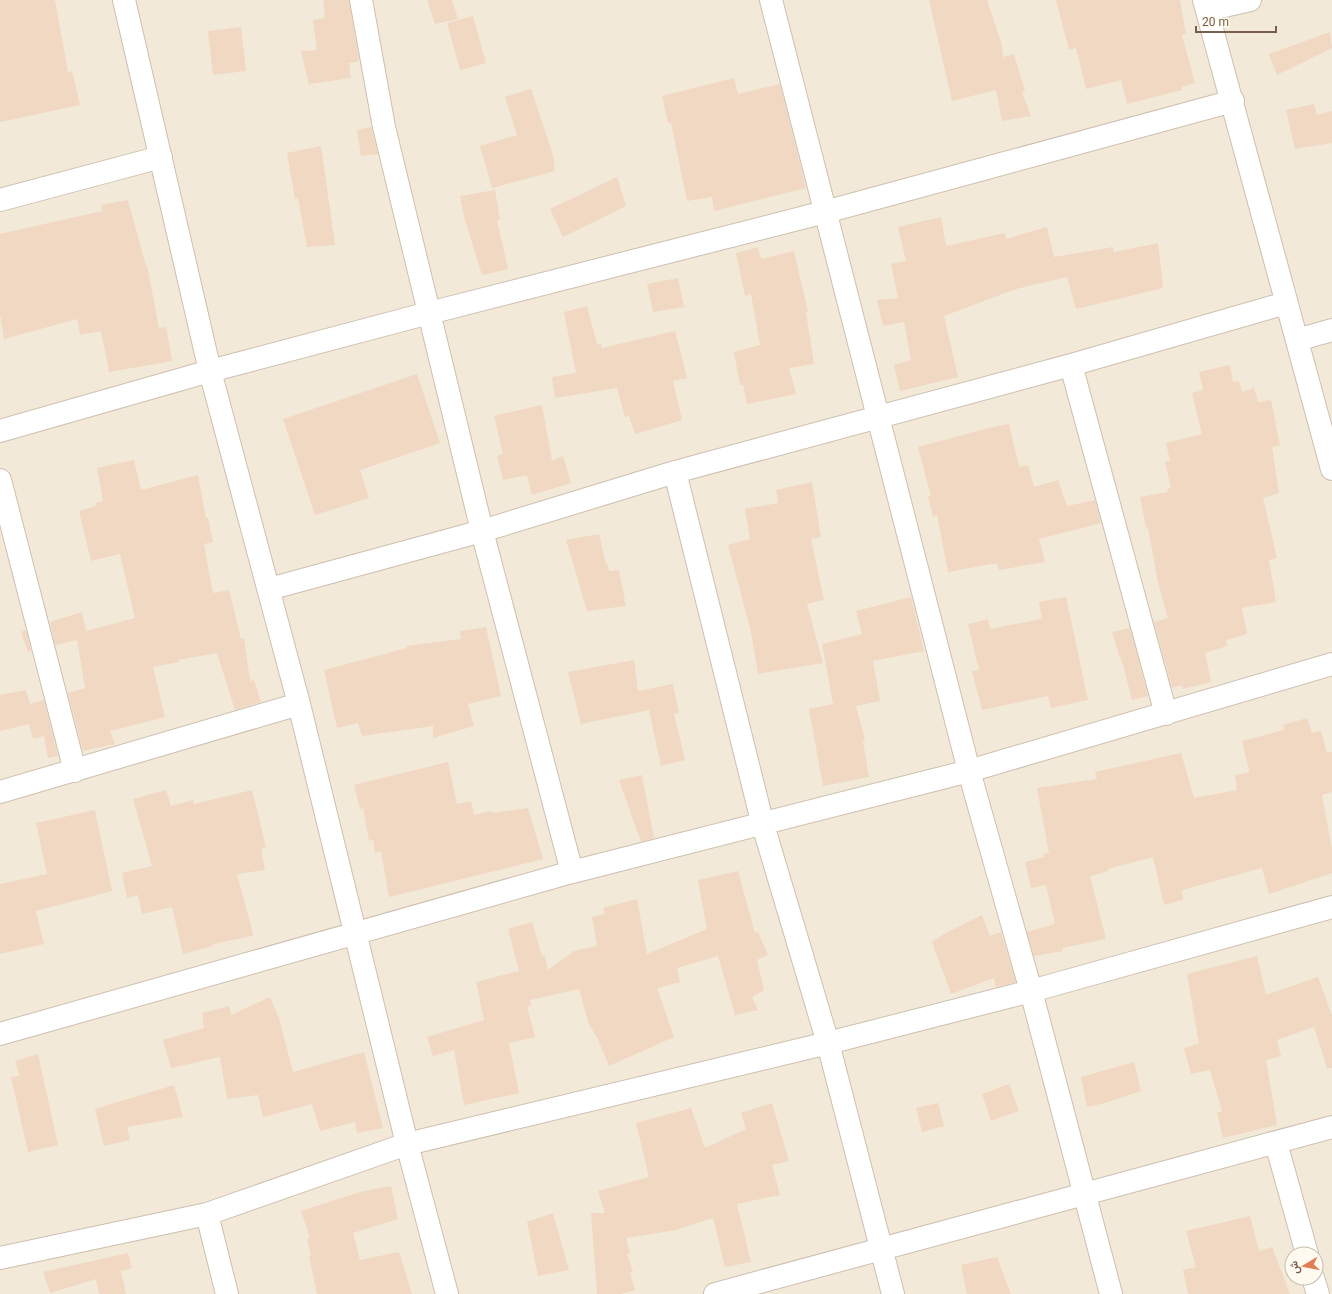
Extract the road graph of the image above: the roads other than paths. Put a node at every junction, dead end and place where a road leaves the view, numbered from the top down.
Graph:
1 (124, 0) edge
2 (361, 0) edge
3 (771, 0) edge
4 (1250, 0) edge
5 (1205, 5) edge
6 (1232, 101) junction
7 (161, 156) junction
8 (0, 200) edge
9 (825, 212) junction
10 (1286, 303) junction
11 (429, 313) junction
12 (1332, 330) edge
13 (1297, 340) junction
14 (1071, 365) junction
15 (210, 372) junction
16 (878, 417) junction
17 (0, 431) edge
18 (1332, 469) edge
19 (675, 472) junction
20 (0, 480) edge
21 (482, 531) junction
22 (269, 589) junction
23 (1332, 664) edge
24 (299, 704) junction
25 (1166, 714) junction
26 (75, 771) junction
27 (969, 771) junction
28 (0, 792) edge
29 (763, 825) junction
30 (572, 872) junction
31 (1332, 907) edge
32 (356, 932) junction
33 (1031, 991) junction
34 (0, 1034) edge
35 (828, 1043) junction
36 (1332, 1127) edge
37 (1276, 1143) junction
38 (407, 1144) junction
39 (1086, 1195) junction
40 (207, 1214) junction
41 (1305, 1246) edge
42 (882, 1248) junction
43 (0, 1258) edge
44 (227, 1294) edge
45 (447, 1294) edge
46 (715, 1294) edge
47 (893, 1294) edge
48 (1111, 1294) edge

1 - 7 street
2 - 11 street
3 - 9 street
4 - 5 street
5 - 6 street
6 - 9 street
6 - 10 street
7 - 8 street
7 - 15 street
9 - 11 street
9 - 16 street
10 - 13 street
10 - 14 street
11 - 15 street
11 - 21 street
12 - 13 street
13 - 18 street
14 - 16 street
14 - 25 street
15 - 17 street
15 - 22 street
16 - 19 street
16 - 27 street
19 - 21 street
19 - 29 street
20 - 26 street
21 - 22 street
21 - 30 street
22 - 24 street
23 - 25 street
24 - 26 street
24 - 32 street
25 - 27 street
26 - 28 street
27 - 29 street
27 - 33 street
29 - 30 street
29 - 35 street
30 - 32 street
31 - 33 street
32 - 34 street
32 - 38 street
33 - 35 street
33 - 39 street
35 - 38 street
35 - 42 street
36 - 37 street
37 - 39 street
37 - 41 street
38 - 40 street
38 - 45 street
39 - 42 street
39 - 48 street
40 - 43 street
40 - 44 street
42 - 46 street
42 - 47 street

